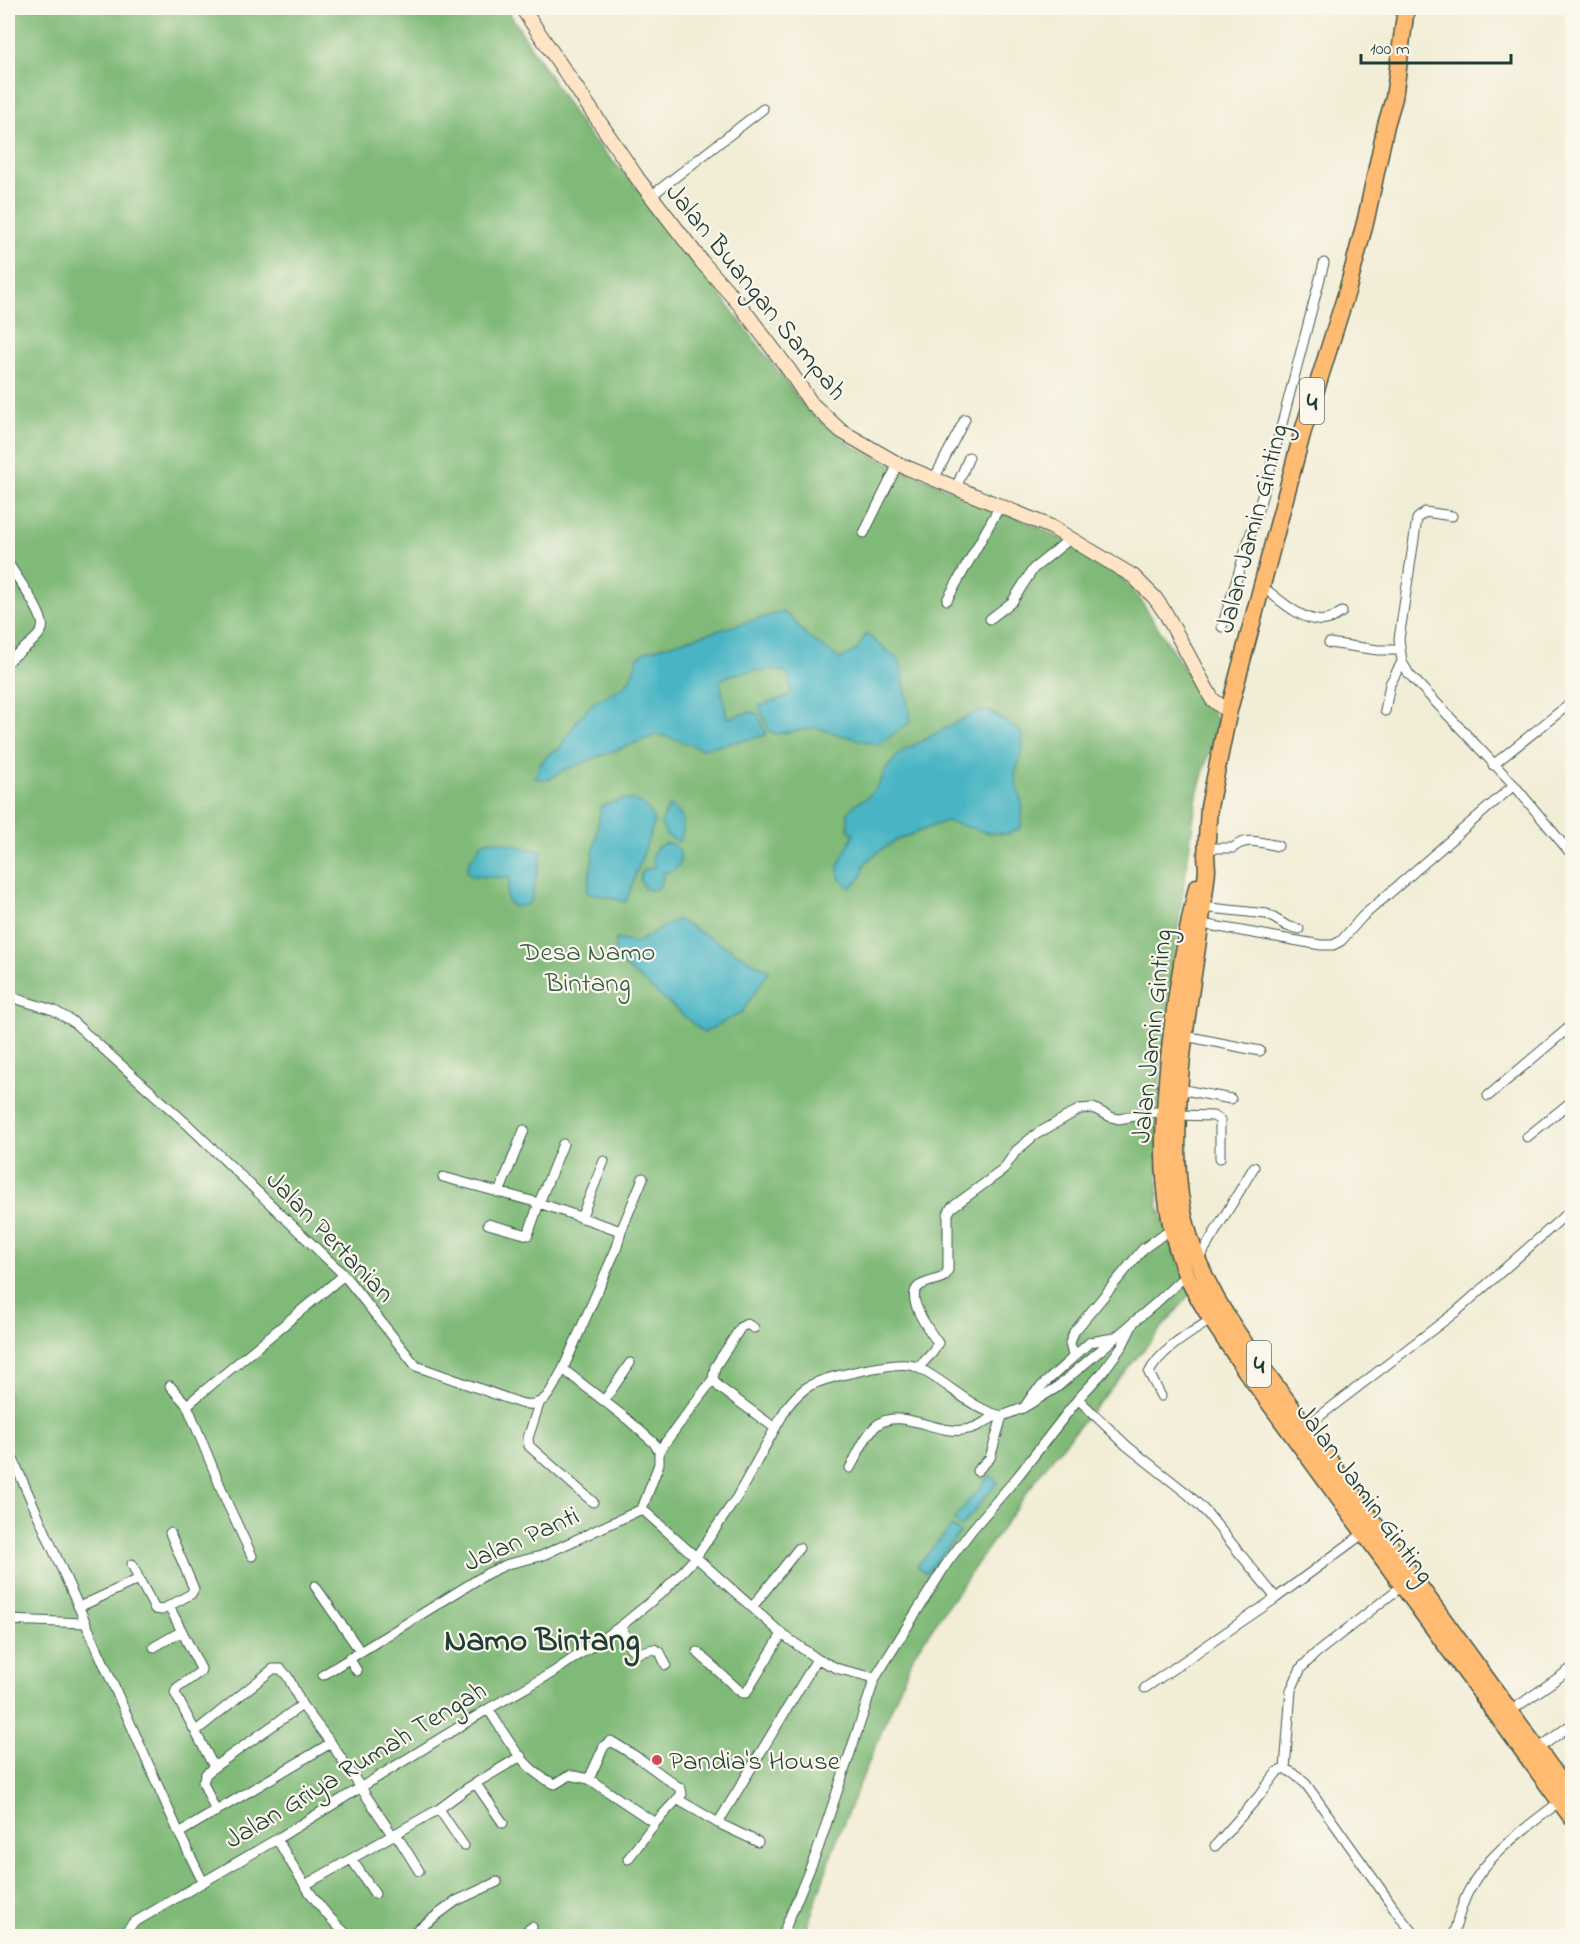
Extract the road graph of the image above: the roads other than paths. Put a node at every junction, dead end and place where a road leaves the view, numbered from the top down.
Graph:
1 (522, 8) edge
2 (1406, 8) edge
3 (763, 109) dead end
4 (651, 196) junction
5 (1324, 263) dead end
6 (965, 419) dead end
7 (969, 458) dead end
8 (898, 464) junction
9 (1268, 477) junction
10 (934, 479) junction
11 (1290, 482) junction
12 (956, 488) junction
13 (1000, 506) junction
14 (1452, 516) dead end
15 (864, 533) dead end
16 (1071, 538) junction
17 (8, 563) edge
18 (1263, 587) junction
19 (946, 600) dead end
20 (1342, 612) dead end
21 (990, 619) dead end
22 (1222, 627) dead end
23 (1329, 643) dead end
24 (1400, 650) junction
25 (8, 661) edge
26 (1402, 662) junction
27 (1572, 702) edge
28 (1229, 710) junction
29 (1385, 711) dead end
30 (1493, 765) junction
31 (1514, 785) junction
32 (1278, 846) dead end
33 (1206, 851) junction
34 (1572, 855) edge
35 (1198, 907) junction
36 (1202, 924) junction
37 (1299, 929) dead end
38 (8, 991) edge
39 (1572, 1025) edge
40 (1185, 1036) junction
41 (1260, 1051) dead end
42 (1179, 1089) junction
43 (1488, 1096) dead end
44 (1232, 1099) dead end
45 (1572, 1101) edge
46 (1171, 1114) junction
47 (524, 1130) dead end
48 (1527, 1137) dead end
49 (563, 1144) dead end
50 (1220, 1158) dead end
51 (604, 1161) dead end
52 (1254, 1167) dead end
53 (443, 1178) dead end
54 (643, 1178) dead end
55 (499, 1193) junction
56 (539, 1203) junction
57 (1572, 1209) edge
58 (581, 1218) junction
59 (488, 1224) dead end
60 (1172, 1228) junction
61 (621, 1231) junction
62 (1192, 1268) junction
63 (344, 1275) junction
64 (1212, 1319) junction
65 (1134, 1322) junction
66 (754, 1328) dead end
67 (1114, 1338) junction
68 (1073, 1356) junction
69 (630, 1364) dead end
70 (563, 1368) junction
71 (918, 1368) junction
72 (713, 1379) junction
73 (170, 1386) dead end
74 (1161, 1396) dead end
75 (1078, 1398) junction
76 (604, 1401) junction
77 (539, 1404) junction
78 (187, 1405) junction
79 (1023, 1408) junction
80 (999, 1415) junction
81 (775, 1428) junction
82 (1299, 1431) junction
83 (8, 1448) edge
84 (658, 1451) junction
85 (850, 1468) dead end
86 (977, 1470) dead end
87 (593, 1502) dead end
88 (642, 1509) junction
89 (170, 1533) dead end
90 (1364, 1533) junction
91 (799, 1548) dead end
92 (252, 1556) dead end
93 (696, 1557) junction
94 (132, 1564) dead end
95 (139, 1579) junction
96 (1402, 1586) junction
97 (315, 1587) dead end
98 (1276, 1598) junction
99 (170, 1606) junction
100 (753, 1606) junction
101 (79, 1607) junction
102 (8, 1620) edge
103 (86, 1623) junction
104 (621, 1626) junction
105 (182, 1631) junction
106 (782, 1634) junction
107 (154, 1647) dead end
108 (360, 1652) junction
109 (697, 1652) dead end
110 (350, 1658) junction
111 (817, 1659) junction
112 (666, 1665) dead end
113 (1572, 1668) edge
114 (357, 1671) dead end
115 (323, 1675) dead end
116 (875, 1678) junction
117 (1145, 1688) dead end
118 (302, 1705) junction
119 (488, 1709) junction
120 (1511, 1711) junction
121 (1572, 1724) edge
122 (196, 1731) junction
123 (331, 1743) junction
124 (1538, 1749) junction
125 (521, 1756) junction
126 (214, 1767) junction
127 (1285, 1769) junction
128 (589, 1779) junction
129 (476, 1784) junction
130 (362, 1787) junction
131 (1565, 1791) edge
132 (677, 1799) junction
133 (439, 1809) junction
134 (216, 1812) junction
135 (1572, 1818) edge
136 (503, 1823) dead end
137 (655, 1823) junction
138 (718, 1823) junction
139 (179, 1833) junction
140 (395, 1835) junction
141 (277, 1839) junction
142 (758, 1842) dead end
143 (464, 1846) dead end
144 (1215, 1846) dead end
145 (628, 1859) dead end
146 (352, 1860) junction
147 (419, 1871) dead end
148 (203, 1882) junction
149 (497, 1882) dead end
150 (304, 1886) junction
151 (375, 1894) dead end
152 (531, 1927) dead end
153 (122, 1936) edge
154 (349, 1936) edge
155 (409, 1936) edge
156 (520, 1936) edge
157 (782, 1936) edge
158 (1417, 1936) edge
159 (1453, 1936) edge

1 - 4 street, Jalan Buangan Sampah
2 - 11 highway, Jalan Jamin Ginting / 4
3 - 4 street
4 - 8 street, Jalan Buangan Sampah
5 - 9 street
6 - 10 street
7 - 12 street
8 - 10 street, Jalan Buangan Sampah
8 - 15 street
9 - 11 street
9 - 22 street
10 - 12 street, Jalan Buangan Sampah
11 - 18 highway, Jalan Jamin Ginting / 4
12 - 13 street, Jalan Buangan Sampah
13 - 16 street, Jalan Buangan Sampah
13 - 19 street
14 - 24 street
16 - 21 street
16 - 28 street, Jalan Buangan Sampah
17 - 25 street
18 - 20 street
18 - 28 highway, Jalan Jamin Ginting / 4
23 - 24 street
24 - 26 street
26 - 29 street
26 - 30 street
27 - 30 street
28 - 33 highway, Jalan Jamin Ginting / 4
30 - 31 street
31 - 34 street
31 - 36 street
32 - 33 street
33 - 35 highway, Jalan Jamin Ginting / 4
35 - 36 highway, Jalan Jamin Ginting / 4
35 - 37 street
35 - 46 highway, Jalan Jamin Ginting / 4
36 - 40 highway, Jalan Jamin Ginting / 4
38 - 63 street, Jalan Pertanian
39 - 43 street
40 - 41 street
40 - 42 highway, Jalan Jamin Ginting / 4
42 - 44 street
42 - 46 highway, Jalan Jamin Ginting / 4
45 - 48 street
46 - 50 street
46 - 60 highway, Jalan Jamin Ginting / 4
46 - 62 highway, Jalan Jamin Ginting / 4
46 - 71 street
47 - 55 street
49 - 56 street
51 - 58 street
52 - 62 street
53 - 55 street
54 - 61 street
55 - 56 street
56 - 58 street
56 - 59 street
57 - 82 street
58 - 61 street
60 - 62 highway, Jalan Jamin Ginting / 4
60 - 68 street
61 - 70 street
62 - 64 highway, Jalan Jamin Ginting / 4
62 - 65 street
62 - 82 highway, Jalan Jamin Ginting / 4
63 - 77 street, Jalan Pertanian
63 - 78 street
64 - 74 street
64 - 82 highway, Jalan Jamin Ginting / 4
65 - 67 street
65 - 75 street
66 - 72 street
67 - 68 street
67 - 79 street
68 - 79 street
69 - 76 street
70 - 76 street
70 - 77 street
71 - 80 street
71 - 81 street, Jalan Griya Rumah Tengah
72 - 81 street
72 - 84 street
73 - 78 street
75 - 98 street
75 - 116 street
76 - 84 street
77 - 87 street
78 - 92 street
79 - 80 street
80 - 85 street
80 - 86 street
81 - 93 street, Jalan Griya Rumah Tengah
82 - 90 highway, Jalan Jamin Ginting / 4
82 - 120 highway, Jalan Jamin Ginting / 4
83 - 101 street
84 - 88 street
88 - 93 street
88 - 108 street, Jalan Panti
89 - 99 street
90 - 96 highway, Jalan Jamin Ginting / 4
90 - 98 street
91 - 100 street
93 - 100 street
93 - 104 street, Jalan Griya Rumah Tengah
94 - 95 street
95 - 99 street
95 - 101 street
96 - 127 street
96 - 131 highway, Jalan Jamin Ginting / 4
97 - 108 street
98 - 117 street
99 - 105 street
100 - 106 street
101 - 103 street
102 - 103 street
103 - 139 street
104 - 112 street
104 - 119 street, Jalan Griya Rumah Tengah
105 - 107 street
105 - 122 street
106 - 109 street
106 - 111 street
108 - 110 street, Jalan Panti
110 - 114 street
110 - 115 street, Jalan Panti
111 - 116 street
111 - 138 street
113 - 120 street
116 - 157 street
118 - 122 street
118 - 123 street
118 - 126 street
119 - 125 street
119 - 130 street, Jalan Griya Rumah Tengah
120 - 124 highway, Jalan Jamin Ginting / 4
121 - 124 street
122 - 126 street
123 - 130 street
123 - 134 street
124 - 131 highway, Jalan Jamin Ginting / 4
125 - 128 street
125 - 129 street
126 - 134 street
127 - 144 street
127 - 158 street
128 - 132 street
128 - 137 street
129 - 133 street
129 - 136 street
130 - 140 street
130 - 141 street, Jalan Griya Rumah Tengah
131 - 135 highway, Jalan Jamin Ginting / 4
131 - 159 street
132 - 137 street
132 - 138 street
133 - 140 street
133 - 143 street
134 - 139 street
137 - 145 street
138 - 142 street
139 - 148 street
140 - 146 street
140 - 147 street
141 - 148 street, Jalan Griya Rumah Tengah
141 - 150 street
146 - 150 street
146 - 151 street
148 - 153 street, Jalan Griya Rumah Tengah
149 - 155 street
150 - 154 street
152 - 156 street

